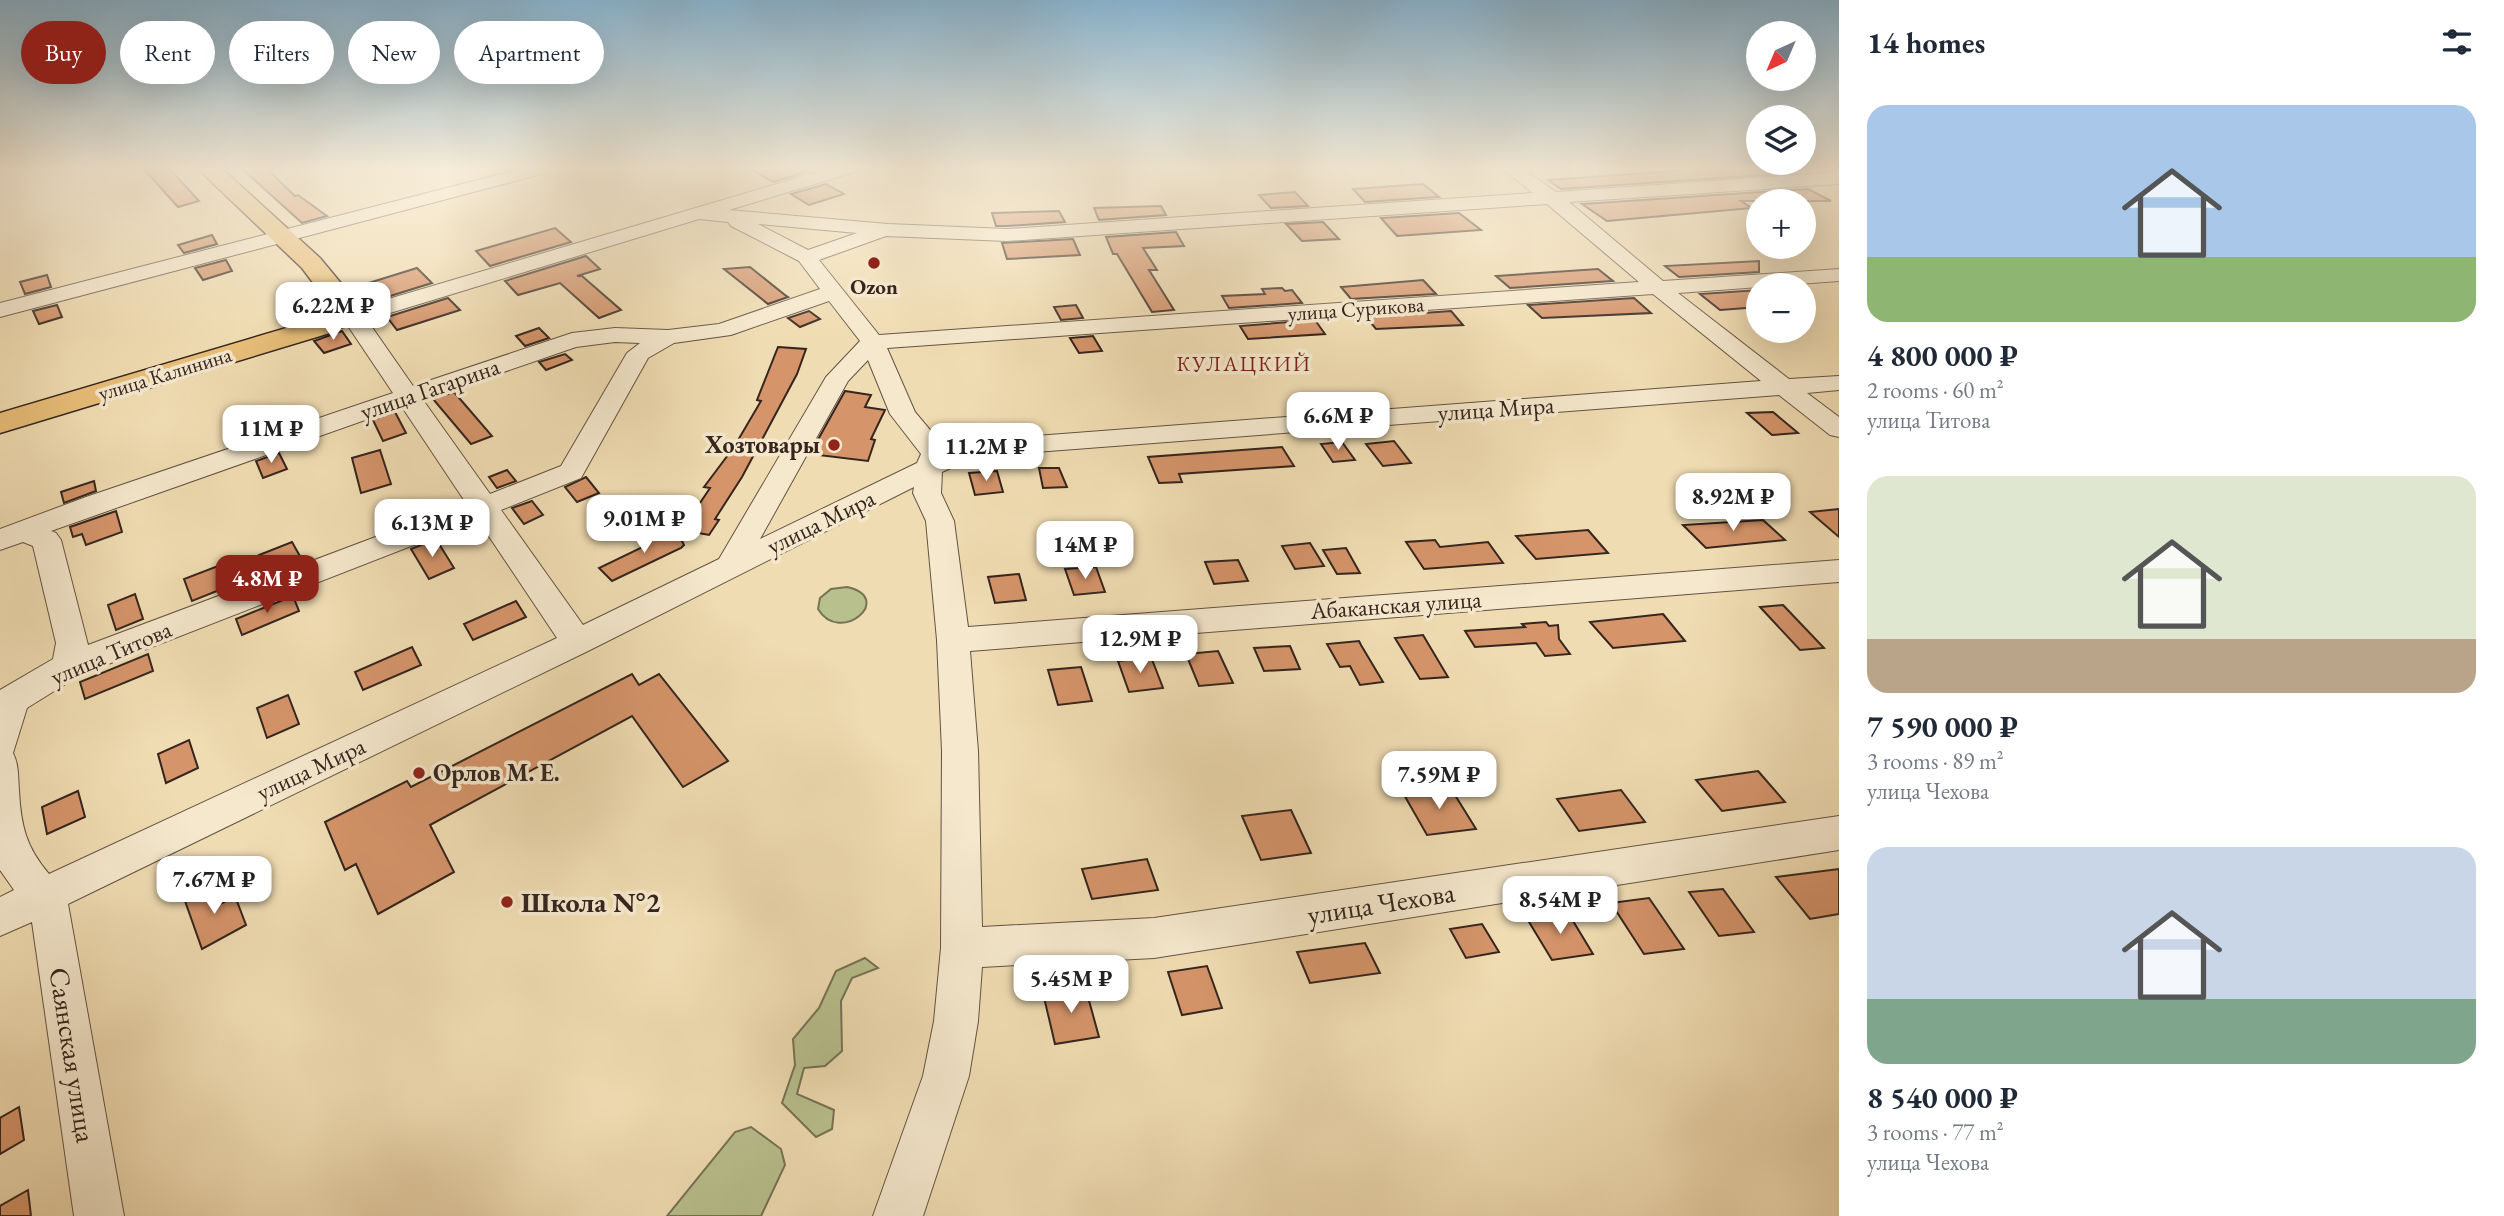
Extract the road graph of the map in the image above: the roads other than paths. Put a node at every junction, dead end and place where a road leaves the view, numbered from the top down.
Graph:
1 (269, 224) edge
2 (329, 224) edge
3 (658, 224) edge
4 (742, 224) edge
5 (822, 224) edge
6 (1173, 224) edge
7 (1583, 224) edge
8 (888, 230) junction
9 (283, 237) junction
10 (806, 257) junction
11 (1839, 275) edge
12 (1661, 288) junction
13 (833, 292) junction
14 (0, 310) edge
15 (349, 311) junction
16 (667, 337) junction
17 (873, 342) junction
18 (1839, 383) edge
19 (1787, 387) junction
20 (407, 397) junction
21 (0, 423) edge
22 (1839, 429) edge
23 (929, 468) junction
24 (483, 508) junction
25 (13, 536) edge
26 (729, 568) junction
27 (1839, 571) edge
28 (953, 640) junction
29 (577, 642) junction
30 (68, 666) junction
31 (6, 701) edge
32 (0, 743) edge
33 (0, 763) edge
34 (1839, 833) edge
35 (44, 896) junction
36 (0, 917) edge
37 (962, 948) junction
38 (99, 1216) edge
39 (898, 1216) edge

1 - 9 main road
2 - 9 street
3 - 15 street
4 - 10 street
5 - 8 street
6 - 8 street
7 - 12 street
8 - 10 street
9 - 14 street
9 - 15 main road
10 - 13 street
11 - 12 street, улица Сурикова
12 - 17 street, улица Сурикова
12 - 19 street
13 - 16 street, улица Титова
13 - 17 street
15 - 20 street
15 - 21 main road, улица Калинина
16 - 20 street, улица Гагарина
16 - 24 street, улица Титова
17 - 23 street
17 - 26 street
18 - 19 street, улица Мира
19 - 22 street
19 - 23 street, улица Мира
20 - 24 street
20 - 25 street, улица Гагарина
23 - 26 street, улица Мира
23 - 28 street
24 - 29 street
24 - 30 street, улица Титова
25 - 30 street
26 - 29 street, улица Мира
27 - 28 street, Абаканская улица
28 - 37 street
29 - 35 street, улица Мира
30 - 31 street, улица Титова
31 - 32 street
33 - 35 street
34 - 37 street, улица Чехова
35 - 36 street, улица Мира
35 - 38 street, Саянская улица
37 - 39 street

